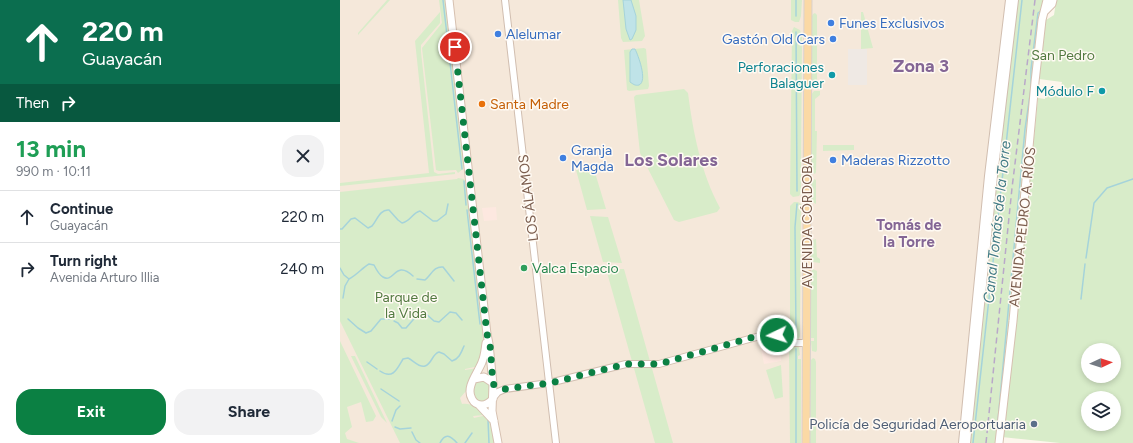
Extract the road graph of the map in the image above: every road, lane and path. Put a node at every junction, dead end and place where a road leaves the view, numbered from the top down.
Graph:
1 (449, 0) edge
2 (505, 0) edge
3 (808, 0) edge
4 (1009, 0) edge
5 (1015, 0) edge
6 (1047, 0) edge
7 (1053, 0) edge
8 (1045, 12) junction
9 (487, 334) junction
10 (807, 343) junction
11 (474, 379) junction
12 (550, 383) junction
13 (493, 384) junction
14 (505, 389) junction
15 (493, 398) junction
16 (479, 405) junction
17 (495, 423) junction
18 (498, 443) edge
19 (556, 443) edge
20 (806, 443) edge
21 (962, 443) edge
22 (967, 443) edge
23 (999, 443) edge

1 - 9 main road
2 - 12 street, LOS ÁLAMOS
3 - 10 main road, AVENIDA CÓRDOBA
4 - 21 street
5 - 22 street
6 - 8 main road, AVENIDA PEDRO A. RÍOS
7 - 8 main road, AVENIDA PEDRO A. RÍOS
8 - 23 main road, AVENIDA PEDRO A. RÍOS
9 - 11 main road
9 - 13 main road
10 - 12 street
10 - 20 main road, AVENIDA CÓRDOBA
11 - 13 main road
11 - 16 main road
12 - 14 street
12 - 19 street, LOS ÁLAMOS
13 - 14 street
13 - 15 main road
14 - 15 street
15 - 16 main road
15 - 17 main road
16 - 17 main road
17 - 18 main road

